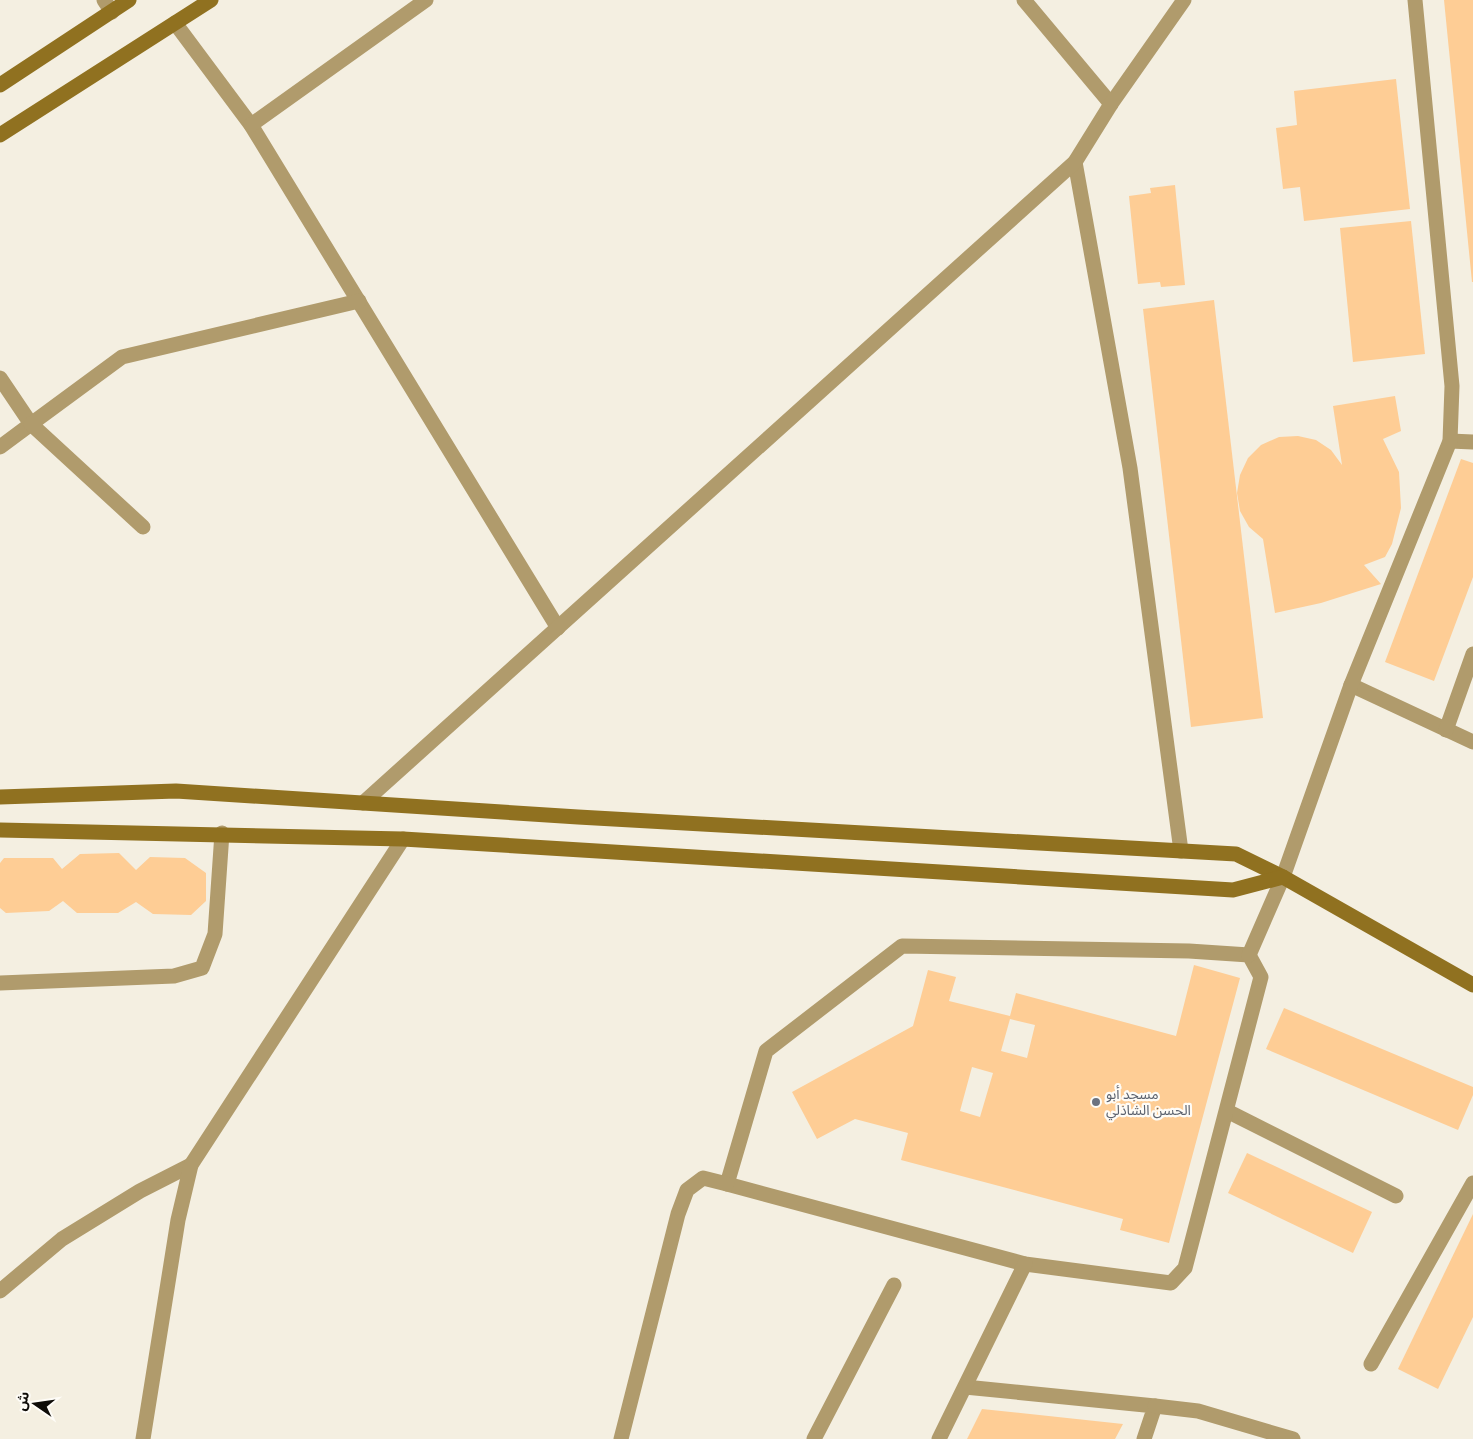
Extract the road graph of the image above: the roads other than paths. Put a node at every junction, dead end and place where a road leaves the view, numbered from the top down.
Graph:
1 (129, 0) edge
2 (211, 0) edge
3 (426, 0) edge
4 (1024, 0) edge
5 (1184, 0) edge
6 (1415, 0) edge
7 (108, 6) edge
8 (175, 23) junction
9 (0, 85) edge
10 (1112, 104) junction
11 (251, 125) junction
12 (0, 135) edge
13 (1075, 162) junction
14 (359, 301) junction
15 (0, 378) edge
16 (31, 424) junction
17 (1450, 441) junction
18 (1473, 442) edge
19 (0, 447) edge
20 (143, 527) dead end
21 (558, 628) junction
22 (1473, 654) edge
23 (1351, 685) junction
24 (1446, 730) junction
25 (1473, 742) edge
26 (0, 796) edge
27 (363, 803) junction
28 (0, 830) edge
29 (222, 834) junction
30 (403, 839) junction
31 (1181, 851) junction
32 (1283, 877) junction
33 (1249, 955) junction
34 (0, 983) edge
35 (1473, 985) edge
36 (1227, 1111) junction
37 (190, 1164) junction
38 (1473, 1183) edge
39 (727, 1184) junction
40 (1396, 1196) dead end
41 (1025, 1264) junction
42 (894, 1285) dead end
43 (0, 1291) edge
44 (1371, 1364) dead end
45 (964, 1387) junction
46 (1155, 1406) junction
47 (143, 1439) edge
48 (621, 1439) edge
49 (814, 1439) edge
50 (939, 1439) edge
51 (1144, 1439) edge
52 (1293, 1439) edge

1 - 7 main road
2 - 8 main road
3 - 11 street
4 - 10 street
5 - 10 street
6 - 17 street
7 - 9 main road
8 - 11 street
8 - 12 main road
10 - 13 street
11 - 14 street
13 - 21 street
13 - 31 street
14 - 16 street
14 - 21 street
15 - 16 street
16 - 19 street
16 - 20 street
17 - 18 street
17 - 23 street
21 - 27 street
22 - 24 street
23 - 24 street
23 - 32 street
24 - 25 street
26 - 27 main road
27 - 31 main road
28 - 29 main road
29 - 30 main road
29 - 34 street
30 - 32 main road
30 - 37 street
31 - 32 main road
32 - 33 street
32 - 35 main road
33 - 36 street
33 - 39 street
36 - 40 street
36 - 41 street
37 - 43 street
37 - 47 street
38 - 44 street
39 - 41 street
39 - 48 street
41 - 45 street
42 - 49 street
45 - 46 street
45 - 50 street
46 - 51 street
46 - 52 street

